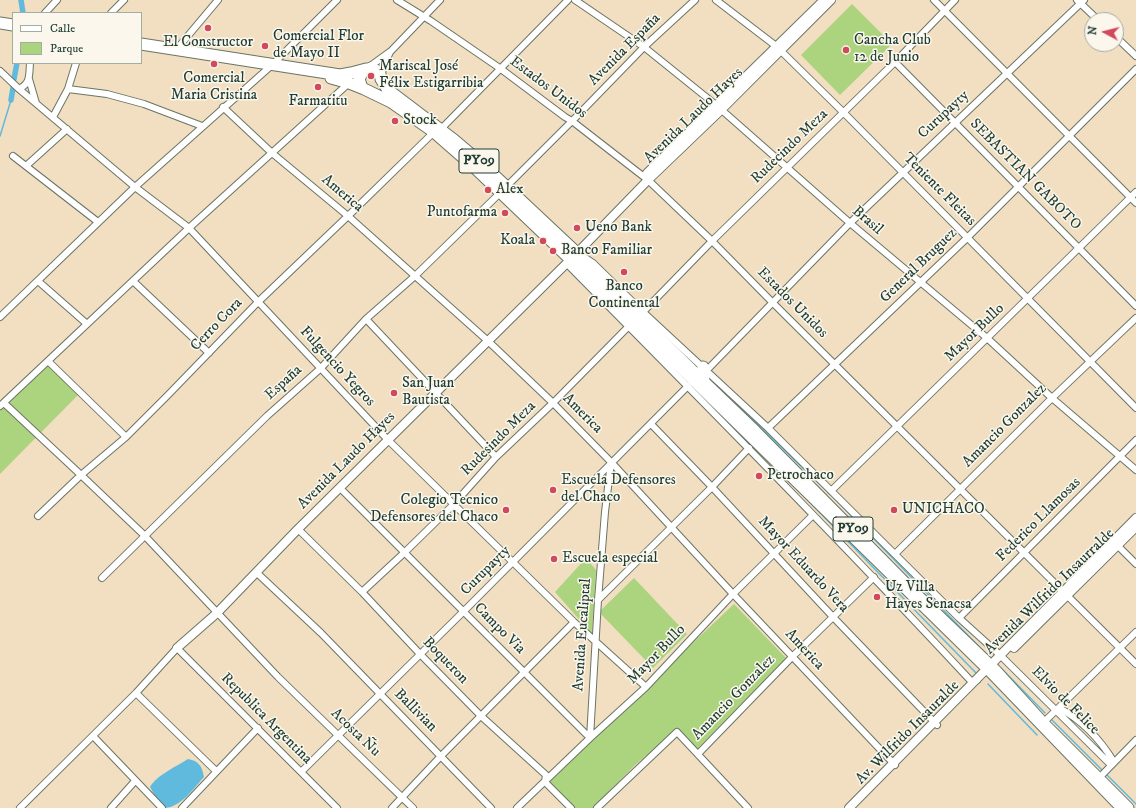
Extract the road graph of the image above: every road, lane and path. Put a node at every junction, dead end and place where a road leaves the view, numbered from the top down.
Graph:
1 (57, 0) edge
2 (124, 0) edge
3 (218, 0) edge
4 (337, 0) edge
5 (397, 0) edge
6 (440, 0) edge
7 (568, 0) edge
8 (575, 0) edge
9 (695, 0) edge
10 (716, 0) edge
11 (824, 0) edge
12 (831, 0) edge
13 (934, 0) edge
14 (955, 0) edge
15 (1081, 1) edge
16 (945, 10) junction
17 (47, 12) edge
18 (112, 12) edge
19 (1091, 12) edge
20 (423, 17) junction
21 (0, 23) edge
22 (12, 25) edge
23 (142, 44) edge
24 (1124, 45) edge
25 (644, 47) junction
26 (778, 49) junction
27 (176, 50) junction
28 (391, 51) junction
29 (1136, 56) edge
30 (895, 62) junction
31 (30, 64) edge
32 (76, 64) edge
33 (272, 65) junction
34 (367, 69) junction
35 (501, 69) junction
36 (1136, 69) edge
37 (0, 71) edge
38 (1008, 73) junction
39 (381, 78) junction
40 (29, 79) junction
41 (349, 82) junction
42 (19, 88) junction
43 (68, 89) junction
44 (367, 90) junction
45 (37, 104) junction
46 (719, 107) junction
47 (224, 108) junction
48 (844, 113) junction
49 (53, 117) junction
50 (572, 121) junction
51 (956, 123) junction
52 (202, 126) junction
53 (67, 130) junction
54 (437, 130) junction
55 (1070, 135) junction
56 (272, 153) junction
57 (13, 156) dead end
58 (26, 166) junction
59 (788, 168) junction
60 (903, 172) junction
61 (646, 179) junction
62 (135, 187) junction
63 (1019, 187) junction
64 (503, 189) junction
65 (1136, 192) edge
66 (1131, 198) junction
67 (1136, 203) edge
68 (348, 216) junction
69 (98, 222) junction
70 (850, 223) junction
71 (188, 228) junction
72 (968, 237) junction
73 (712, 241) junction
74 (1079, 248) junction
75 (570, 256) junction
76 (415, 276) junction
77 (38, 281) junction
78 (133, 281) junction
79 (920, 282) junction
80 (1029, 299) junction
81 (258, 302) junction
82 (772, 302) junction
83 (1136, 306) edge
84 (643, 312) junction
85 (0, 317) edge
86 (1136, 318) edge
87 (366, 319) junction
88 (87, 324) junction
89 (629, 326) junction
90 (987, 338) junction
91 (486, 340) junction
92 (209, 354) junction
93 (48, 361) junction
94 (1090, 362) junction
95 (835, 365) junction
96 (321, 368) junction
97 (705, 369) junction
98 (704, 382) junction
99 (688, 386) junction
100 (435, 391) junction
101 (1052, 398) junction
102 (553, 403) junction
103 (2, 404) edge
104 (1136, 408) edge
105 (651, 424) junction
106 (898, 427) junction
107 (768, 428) junction
108 (126, 437) junction
109 (387, 439) junction
110 (1136, 440) edge
111 (749, 448) junction
112 (1121, 456) junction
113 (496, 457) junction
114 (611, 462) junction
115 (1136, 470) edge
116 (81, 475) junction
117 (712, 487) junction
118 (340, 488) junction
119 (960, 489) junction
120 (831, 491) junction
121 (453, 505) junction
122 (38, 516) dead end
123 (813, 516) junction
124 (1136, 518) edge
125 (671, 527) junction
126 (1136, 527) edge
127 (298, 529) junction
128 (144, 535) junction
129 (868, 535) junction
130 (1115, 543) junction
131 (1025, 552) junction
132 (404, 553) junction
133 (774, 553) junction
134 (895, 554) junction
135 (513, 562) junction
136 (1136, 564) edge
137 (257, 573) junction
138 (874, 577) junction
139 (102, 578) dead end
140 (362, 592) junction
141 (924, 592) junction
142 (733, 594) junction
143 (1065, 594) junction
144 (598, 600) junction
145 (463, 612) junction
146 (217, 613) junction
147 (834, 618) junction
148 (959, 618) junction
149 (574, 622) junction
150 (1136, 632) edge
151 (596, 642) junction
152 (177, 648) junction
153 (1120, 648) junction
154 (420, 654) junction
155 (792, 657) junction
156 (1001, 657) junction
157 (1136, 664) edge
158 (988, 670) junction
159 (525, 673) junction
160 (974, 681) junction
161 (646, 687) junction
162 (136, 693) junction
163 (380, 694) junction
164 (1058, 709) junction
165 (481, 716) junction
166 (1043, 723) junction
167 (936, 724) junction
168 (258, 728) junction
169 (93, 736) junction
170 (338, 736) junction
171 (590, 738) junction
172 (1136, 740) edge
173 (698, 754) junction
174 (441, 756) junction
175 (1113, 764) junction
176 (894, 765) junction
177 (216, 771) junction
178 (301, 772) junction
179 (1099, 778) junction
180 (135, 781) junction
181 (545, 782) junction
182 (402, 797) junction
183 (22, 807) edge
184 (111, 808) edge
185 (162, 808) edge
186 (182, 808) edge
187 (337, 808) edge
188 (392, 808) edge
189 (414, 808) edge
190 (491, 808) edge
191 (517, 808) edge
192 (571, 808) edge
193 (598, 808) edge
194 (748, 808) edge
195 (849, 808) edge
196 (853, 808) edge
197 (1122, 808) edge
198 (1128, 808) edge

1 - 17 street
2 - 18 street
3 - 27 street
4 - 33 street
5 - 20 street, Estados Unidos
6 - 20 street
7 - 35 street, Cerro Cora
8 - 25 street, Brasil
9 - 25 street, Avenida España
10 - 26 street, Teniente Fleitas
11 - 26 street, Avenida Laudo Hayes
12 - 26 street, Avenida Laudo Hayes
13 - 16 street
14 - 16 street, Rudecindo Meza
15 - 19 street
15 - 38 street, Curupayty
16 - 30 street, Rudecindo Meza
16 - 38 street
20 - 28 street
20 - 35 street, Estados Unidos
21 - 22 highway
23 - 27 highway, PY09
24 - 29 street
25 - 46 street, Brasil
25 - 50 street, Avenida España
26 - 46 street, Avenida Laudo Hayes
26 - 48 street, Teniente Fleitas
27 - 33 highway, PY09
28 - 34 street
28 - 39 street
30 - 48 street, Rudecindo Meza
30 - 51 street, SEBASTIAN GABOTO
31 - 40 street
32 - 43 street
33 - 34 highway, PY09
33 - 41 highway, PY09
33 - 47 street
34 - 39 highway, PY09
34 - 44 highway
35 - 50 street, Estados Unidos
35 - 54 street, Cerro Cora
36 - 55 street, General Bruguez
37 - 42 street, Fulgencio Yegros
38 - 51 street, Curupayty
38 - 55 street
39 - 44 highway
39 - 54 highway, PY09
40 - 42 street
40 - 45 street
41 - 44 highway, PY09
41 - 56 street
42 - 45 street, Fulgencio Yegros
43 - 49 street
43 - 52 street
44 - 54 highway, PY09
45 - 49 street, Fulgencio Yegros
46 - 59 street, Brasil
46 - 61 street, Avenida Laudo Hayes
47 - 52 street
47 - 56 street, America
48 - 59 street, Rudecindo Meza
48 - 60 street, Teniente Fleitas
49 - 53 street, Fulgencio Yegros
50 - 61 street, Estados Unidos
50 - 64 street, Avenida España
51 - 60 street, Curupayty
51 - 63 street, SEBASTIAN GABOTO
52 - 62 street
53 - 58 street
53 - 62 street, Fulgencio Yegros
54 - 64 highway, PY09
54 - 68 street, Cerro Cora
55 - 63 street, General Bruguez
55 - 66 street
56 - 68 street, America
56 - 71 street
57 - 58 street
58 - 69 street
59 - 70 street, Brasil
59 - 73 street, Rudecindo Meza
60 - 70 street, Curupayty
60 - 72 street, Teniente Fleitas
61 - 73 street, Estados Unidos
61 - 75 street, Avenida Laudo Hayes
62 - 69 street
62 - 71 street, Fulgencio Yegros
63 - 72 street, General Bruguez
63 - 74 street, SEBASTIAN GABOTO
64 - 75 highway, PY09
64 - 76 street, España
65 - 66 street, Mayor Bullo
66 - 67 street
66 - 74 street, Mayor Bullo
68 - 76 street, America
68 - 81 street, Cerro Cora
69 - 77 street
70 - 79 street, Brasil
70 - 82 street, Curupayty
71 - 78 street
71 - 81 street, Fulgencio Yegros
72 - 79 street, General Bruguez
72 - 80 street, Teniente Fleitas
73 - 82 street, Estados Unidos
73 - 84 street, Rudecindo Meza
74 - 80 street, Mayor Bullo
74 - 83 street, SEBASTIAN GABOTO
75 - 84 street, Elvio de Felice
75 - 89 street
75 - 91 street, Avenida Laudo Hayes
75 - 98 highway, PY09
75 - 158 highway, PY09
76 - 87 street, España
76 - 91 street, America
77 - 85 street
77 - 88 street
78 - 88 street
78 - 92 street
79 - 90 street, Brasil
79 - 95 street, General Bruguez
80 - 90 street, Mayor Bullo
80 - 94 street, Teniente Fleitas
81 - 92 street, Cerro Cora
81 - 96 street, Fulgencio Yegros
82 - 95 street, Estados Unidos
82 - 97 street, Curupayty
84 - 97 street, Elvio de Felice
86 - 94 street, Amancio Gonzalez
87 - 96 street, España
87 - 100 street
88 - 93 street
89 - 99 street
89 - 102 street, Rudesindo Meza
90 - 101 street, Brasil
90 - 106 street, Mayor Bullo
91 - 100 street, Avenida Laudo Hayes
91 - 102 street, America
92 - 108 street, Cerro Cora
93 - 103 street
93 - 108 street
94 - 101 street, Amancio Gonzalez
94 - 104 street, Teniente Fleitas
95 - 106 street, Estados Unidos
95 - 107 street, General Bruguez
96 - 109 street, Fulgencio Yegros
96 - 128 street, España
97 - 98 highway
97 - 107 street, Elvio de Felice
98 - 129 highway, PY09
99 - 105 street, Curupayty
99 - 111 street
100 - 109 street, Avenida Laudo Hayes
100 - 113 street
101 - 112 street, Brasil
101 - 119 street, Amancio Gonzalez
102 - 113 street, Rudesindo Meza
102 - 114 street, America
103 - 116 street
105 - 114 street, Curupayty
105 - 117 street, Mayor Eduardo Vera
106 - 119 street, Estados Unidos
106 - 120 street, Mayor Bullo
107 - 120 street, Elvio de Felice
108 - 116 street, Cerro Cora
109 - 118 street, Avenida Laudo Hayes
109 - 121 street, Fulgencio Yegros
110 - 112 street, Federico Llamosas
111 - 117 street
111 - 123 street
112 - 115 street, Brasil
112 - 131 street, Federico Llamosas
113 - 121 street, Rudesindo Meza
114 - 125 street, America
114 - 135 street, Curupayty
114 - 144 street, Avenida Eucaliptal
116 - 122 street, Cerro Cora
116 - 128 street
117 - 125 street
117 - 133 street, Mayor Eduardo Vera
118 - 127 street, Avenida Laudo Hayes
118 - 132 street, Campo Via
119 - 131 street, Estados Unidos
119 - 134 street, Amancio Gonzalez
120 - 129 street, Elvio de Felice
121 - 132 street, Rudesindo Meza
121 - 135 street, Fulgencio Yegros
123 - 133 street, Mayor Bullo
123 - 138 street
124 - 130 street, Avenida Wilfrido Insaurralde
125 - 142 street, America
125 - 144 street
126 - 130 street, Avenida Wilfrido Insaurralde
127 - 137 street, Avenida Laudo Hayes
127 - 140 street, Boqueron
128 - 139 street, España
128 - 146 street, Acosta Ñu
129 - 134 street, Elvio de Felice
129 - 141 highway, PY09
130 - 136 street
130 - 143 street, Avenida Wilfrido Insaurralde
131 - 143 street, Estados Unidos
131 - 148 street, Federico Llamosas
132 - 140 street, Rudesindo Meza
132 - 145 street, Campo Via
133 - 142 street, Mayor Bullo
133 - 147 street, Mayor Eduardo Vera
134 - 141 street, Elvio de Felice
135 - 145 street, Curupayty
135 - 149 street, Fulgencio Yegros
137 - 146 street, Avenida Laudo Hayes
137 - 163 street, Ballivian
138 - 147 street, Amancio Gonzalez
138 - 160 street
140 - 154 street, Boqueron
141 - 148 street, Elvio de Felice
141 - 158 highway, PY09
142 - 155 street, America
142 - 161 street, Mayor Bullo
143 - 153 street, Estados Unidos
143 - 156 street, Avenida Wilfrido Insaurralde
143 - 156 street, Avenida Wilfrido Insaurralde
144 - 151 street, Avenida Eucaliptal
145 - 154 street, Curupayty
145 - 159 street, Campo Via
146 - 152 street, Avenida Laudo Hayes
146 - 170 street, Acosta Ñu
147 - 155 street, Amancio Gonzalez
147 - 167 street, Mayor Eduardo Vera
148 - 156 street, Elvio de Felice
149 - 151 street, Fulgencio Yegros
149 - 159 street
150 - 153 street
151 - 161 street, Fulgencio Yegros
151 - 171 street, Avenida Eucaliptal
152 - 162 street
152 - 168 street, Republica Argentina
153 - 157 street, Estados Unidos
153 - 164 street
154 - 163 street, Curupayty
154 - 165 street, Boqueron
155 - 173 street, Amancio Gonzalez
155 - 176 street, America
156 - 158 street, Avenida Wilfrido Insaurralde
156 - 164 street, Elvio de Felice
158 - 160 street
158 - 166 highway, PY09
158 - 167 street, Av. Wilfrido Insauralde
158 - 197 highway, PY09
159 - 165 street
159 - 171 street, Campo Via
160 - 167 street
161 - 171 street, Mayor Bullo
162 - 169 street
162 - 177 street
163 - 170 street, Curupayty
163 - 174 street, Ballivian
164 - 166 street
164 - 175 street, Elvio de Felice
165 - 174 street
165 - 181 street, Boqueron
166 - 179 highway, PY09
167 - 176 street, Av. Wilfrido Insauralde
168 - 177 street
168 - 178 street, Republica Argentina
169 - 180 street
169 - 183 street
170 - 178 street, Curupayty
170 - 182 street, Acosta Ñu
171 - 181 street, Mayor Bullo
172 - 175 street
173 - 193 street
173 - 194 street
174 - 182 street
174 - 190 street, Ballivian
175 - 179 street
176 - 195 street
176 - 196 street, Av. Wilfrido Insauralde
177 - 186 street
178 - 187 street, Republica Argentina
179 - 198 highway, PY09
180 - 184 street
180 - 185 street
181 - 191 street, Mayor Bullo
181 - 192 street, Boqueron
182 - 188 street
182 - 189 street, Acosta Ñu

